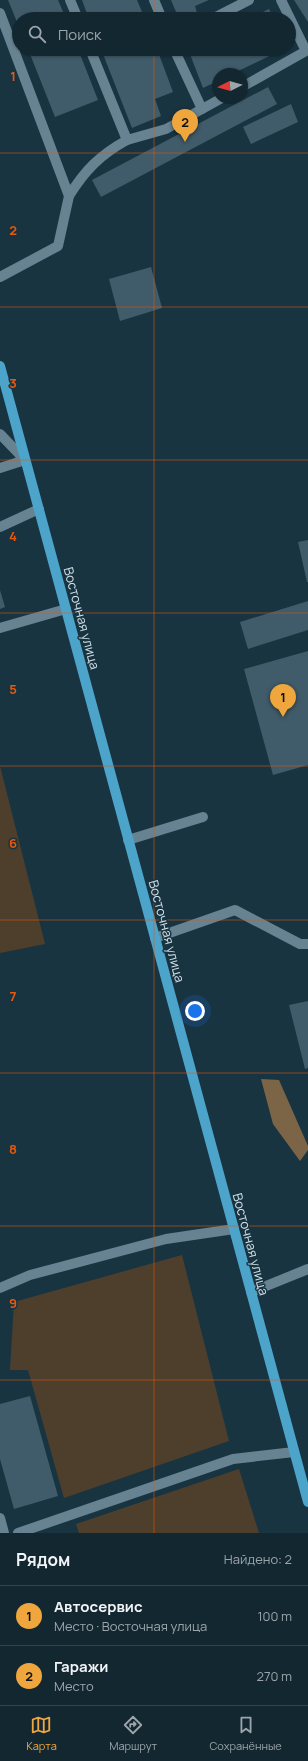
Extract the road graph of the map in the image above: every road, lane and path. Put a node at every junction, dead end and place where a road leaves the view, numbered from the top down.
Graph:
1 (70, 0) edge
2 (154, 0) edge
3 (249, 0) edge
4 (281, 0) edge
5 (75, 12) edge
6 (159, 12) edge
7 (226, 12) edge
8 (287, 12) edge
9 (0, 13) edge
10 (296, 31) edge
11 (12, 45) edge
12 (16, 56) edge
13 (93, 56) edge
14 (177, 56) edge
15 (248, 84) edge
16 (212, 104) edge
17 (202, 109) junction
18 (127, 140) junction
19 (69, 196) junction
20 (0, 277) edge
21 (0, 366) edge
22 (0, 434) edge
23 (25, 460) junction
24 (0, 468) edge
25 (39, 510) junction
26 (0, 527) edge
27 (66, 609) junction
28 (0, 628) edge
29 (203, 817) dead end
30 (128, 840) junction
31 (155, 938) junction
32 (308, 944) edge
33 (234, 1229) junction
34 (308, 1269) edge
35 (0, 1288) edge
36 (251, 1292) junction
37 (294, 1452) junction
38 (306, 1486) edge
39 (308, 1502) edge
40 (0, 1518) edge
41 (4, 1533) edge
42 (18, 1533) edge

1 - 5 lane
2 - 6 lane
3 - 7 lane
4 - 8 lane
9 - 11 lane
10 - 15 lane
12 - 19 lane
13 - 18 lane
14 - 17 lane
16 - 17 lane
17 - 18 lane
18 - 19 lane
19 - 20 lane
21 - 23 main road, Восточная улица
22 - 23 lane
23 - 24 lane
23 - 25 main road, Восточная улица
25 - 26 lane
25 - 27 main road, Восточная улица
27 - 28 lane
27 - 30 main road, Восточная улица
29 - 30 lane
30 - 31 main road, Восточная улица
31 - 32 lane
31 - 33 main road, Восточная улица
33 - 35 lane
33 - 36 main road, Восточная улица
34 - 36 lane
36 - 37 main road, Восточная улица
37 - 38 main road, Восточная улица
37 - 42 lane
38 - 39 main road, Восточная улица
40 - 41 lane

